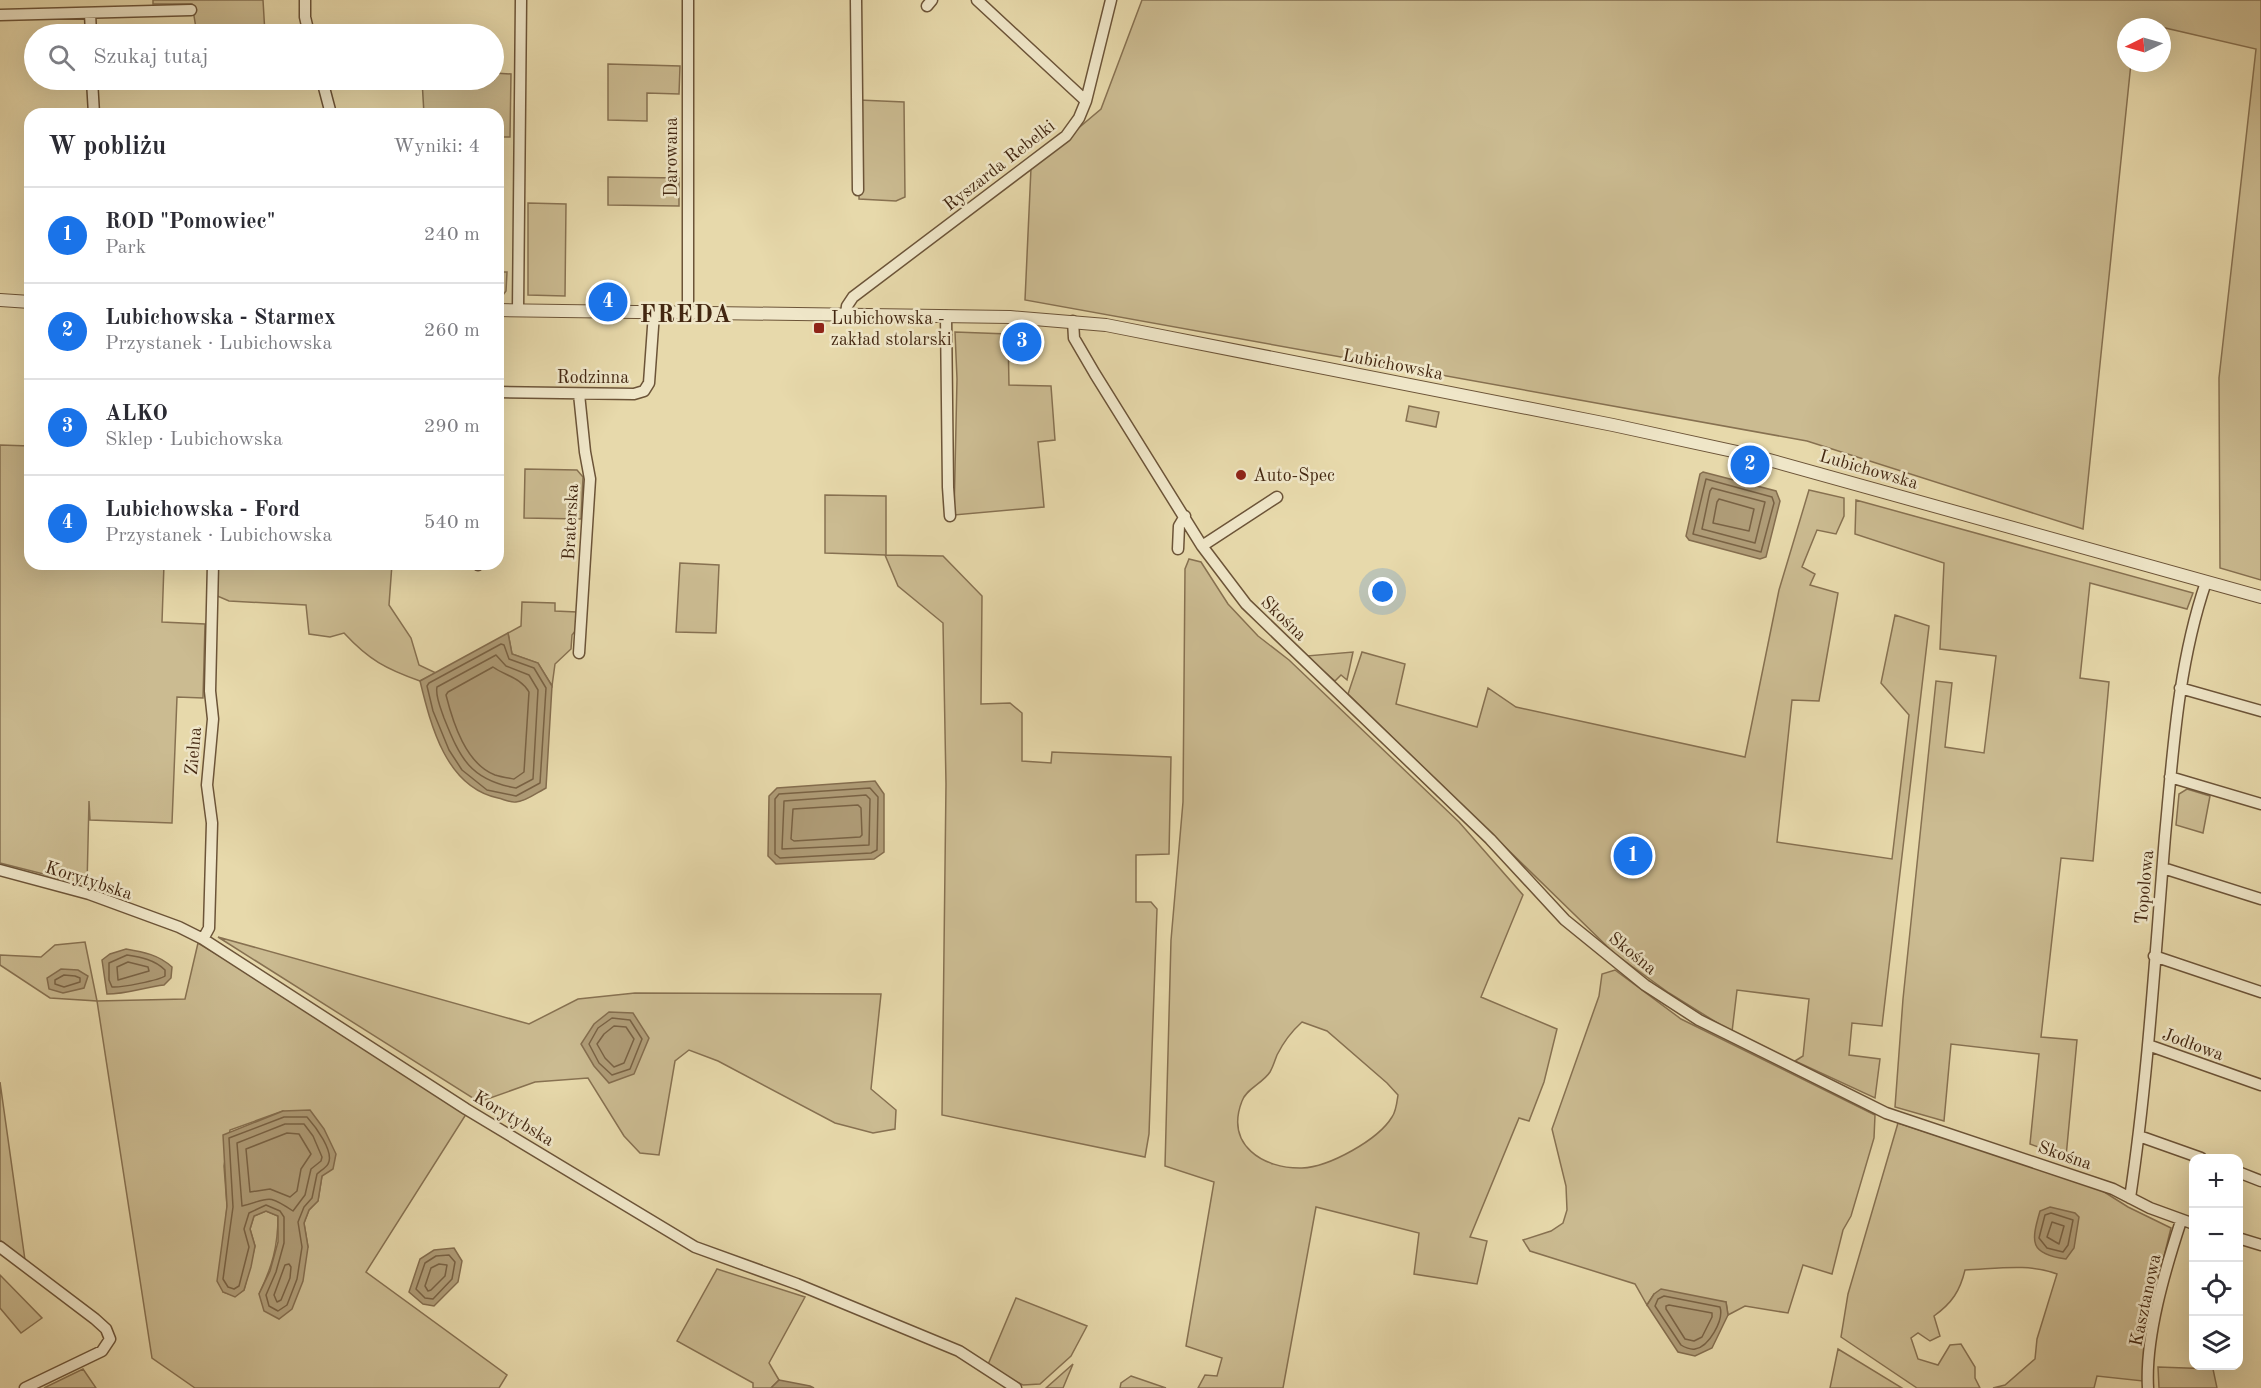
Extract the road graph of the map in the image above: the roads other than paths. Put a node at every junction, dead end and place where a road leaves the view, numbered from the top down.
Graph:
1 (304, 0) edge
2 (521, 0) edge
3 (688, 0) edge
4 (856, 0) edge
5 (977, 0) edge
6 (1111, 0) edge
7 (137, 6) edge
8 (192, 10) dead end
9 (90, 13) junction
10 (0, 15) edge
11 (91, 24) edge
12 (306, 24) edge
13 (93, 90) edge
14 (325, 90) edge
15 (1086, 101) junction
16 (94, 108) edge
17 (329, 108) edge
18 (858, 190) dead end
19 (0, 300) edge
20 (24, 302) edge
21 (504, 310) edge
22 (518, 310) junction
23 (654, 313) junction
24 (688, 313) junction
25 (846, 315) junction
26 (946, 316) junction
27 (1073, 321) junction
28 (504, 392) edge
29 (579, 394) junction
30 (1277, 496) dead end
31 (950, 516) dead end
32 (1185, 516) junction
33 (1202, 546) junction
34 (1178, 549) dead end
35 (213, 570) edge
36 (2206, 582) junction
37 (2261, 597) edge
38 (579, 653) dead end
39 (2180, 688) junction
40 (2261, 711) edge
41 (2170, 777) junction
42 (2261, 804) edge
43 (2163, 868) junction
44 (0, 870) edge
45 (2261, 899) edge
46 (203, 939) junction
47 (2154, 956) junction
48 (2261, 992) edge
49 (2148, 1045) junction
50 (2261, 1085) edge
51 (2139, 1136) junction
52 (2190, 1154) edge
53 (2243, 1174) edge
54 (2261, 1181) edge
55 (2130, 1198) junction
56 (2181, 1221) junction
57 (2189, 1223) edge
58 (2243, 1240) edge
59 (2261, 1245) edge
60 (0, 1247) edge
61 (25, 1388) edge
62 (1016, 1388) edge
63 (2148, 1388) edge

1 - 12 street
2 - 22 street
3 - 24 street, Darowana
4 - 18 street
5 - 15 street
6 - 15 street, Ryszarda Rebelki
7 - 8 street
7 - 9 street
9 - 10 street
9 - 11 street
13 - 16 street
14 - 17 street
15 - 25 street, Ryszarda Rebelki
19 - 20 street
21 - 22 street, Lubichowska
22 - 23 street, Lubichowska
23 - 24 street, Lubichowska
23 - 29 street, Rodzinna
24 - 25 street, Lubichowska
25 - 26 street, Lubichowska
26 - 27 street, Lubichowska
26 - 31 street
27 - 32 street, Skośna
27 - 36 street, Lubichowska
28 - 29 street, Rodzinna
29 - 38 street, Braterska
30 - 33 street
32 - 33 street, Skośna
32 - 34 street
33 - 55 street, Skośna
35 - 46 street, Zielna
36 - 37 street, Lubichowska
36 - 39 street, Topolowa
39 - 40 street
39 - 41 street, Topolowa
41 - 42 street
41 - 43 street, Topolowa
43 - 45 street
43 - 47 street, Topolowa
44 - 46 street, Korytybska
46 - 62 street, Korytybska
47 - 48 street
47 - 49 street, Topolowa
49 - 50 street, Jodłowa
49 - 51 street, Topolowa
51 - 52 street
51 - 55 street, Topolowa
53 - 54 street
55 - 56 street, Skośna
56 - 57 street, Skośna
56 - 63 street, Kasztanowa
58 - 59 street
60 - 61 street

